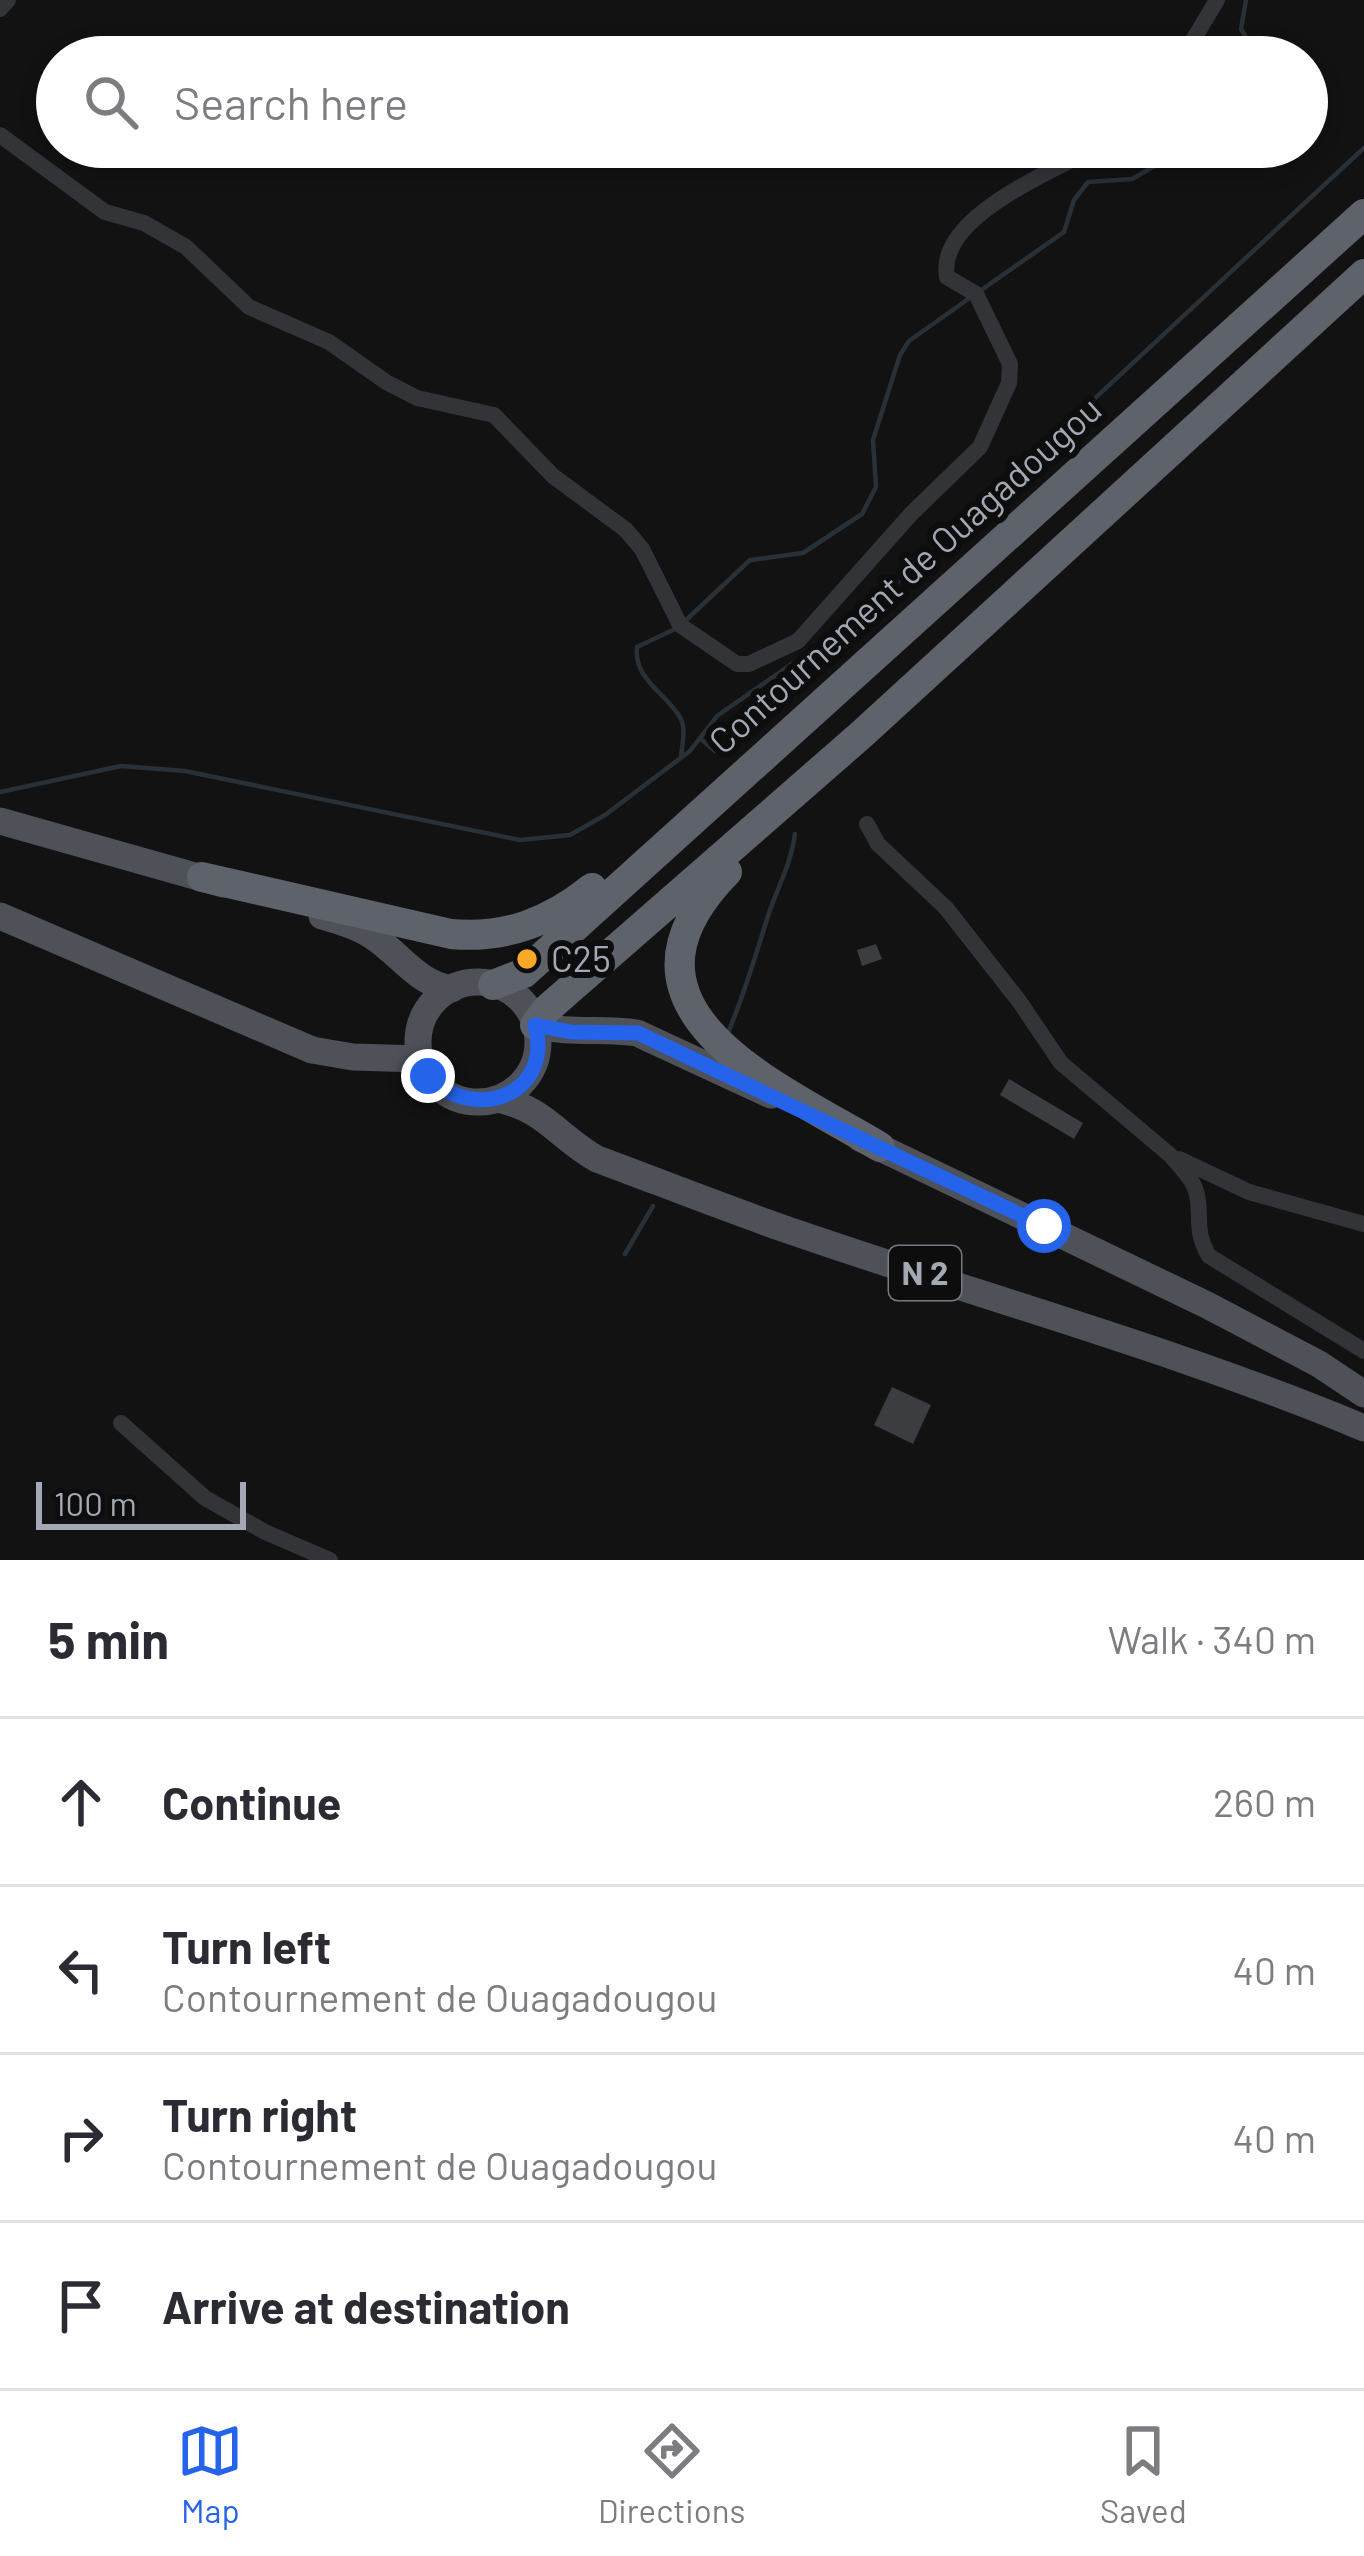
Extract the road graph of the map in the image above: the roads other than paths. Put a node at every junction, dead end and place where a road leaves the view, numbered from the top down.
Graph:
1 (8, 0) edge
2 (1216, 0) edge
3 (0, 9) edge
4 (1195, 36) edge
5 (0, 135) edge
6 (36, 161) edge
7 (45, 168) edge
8 (1059, 168) edge
9 (1364, 214) edge
10 (1364, 274) edge
11 (829, 695) junction
12 (862, 734) junction
13 (0, 821) edge
14 (867, 824) dead end
15 (202, 877) junction
16 (0, 916) edge
17 (493, 985) junction
18 (452, 988) junction
19 (535, 1025) junction
20 (420, 1059) junction
21 (498, 1099) junction
22 (880, 1148) junction
23 (1170, 1155) junction
24 (1364, 1224) edge
25 (1364, 1351) edge
26 (1364, 1394) edge
27 (121, 1423) dead end
28 (1364, 1428) edge
29 (330, 1560) edge

1 - 3 street
2 - 4 street
5 - 6 street
7 - 8 street
9 - 11 highway, Contournement de Ouagadougou
10 - 12 highway
11 - 15 highway
11 - 17 highway, Contournement de Ouagadougou
12 - 19 highway
12 - 22 highway
13 - 15 main road
14 - 23 street
15 - 18 main road
16 - 20 main road
17 - 18 main road, Contournement de Ouagadougou
17 - 19 main road
18 - 20 main road
19 - 21 main road
19 - 22 main road, N 2
20 - 21 main road
21 - 28 main road, N 2
22 - 26 main road, N 2
23 - 24 street
23 - 25 street
27 - 29 street

